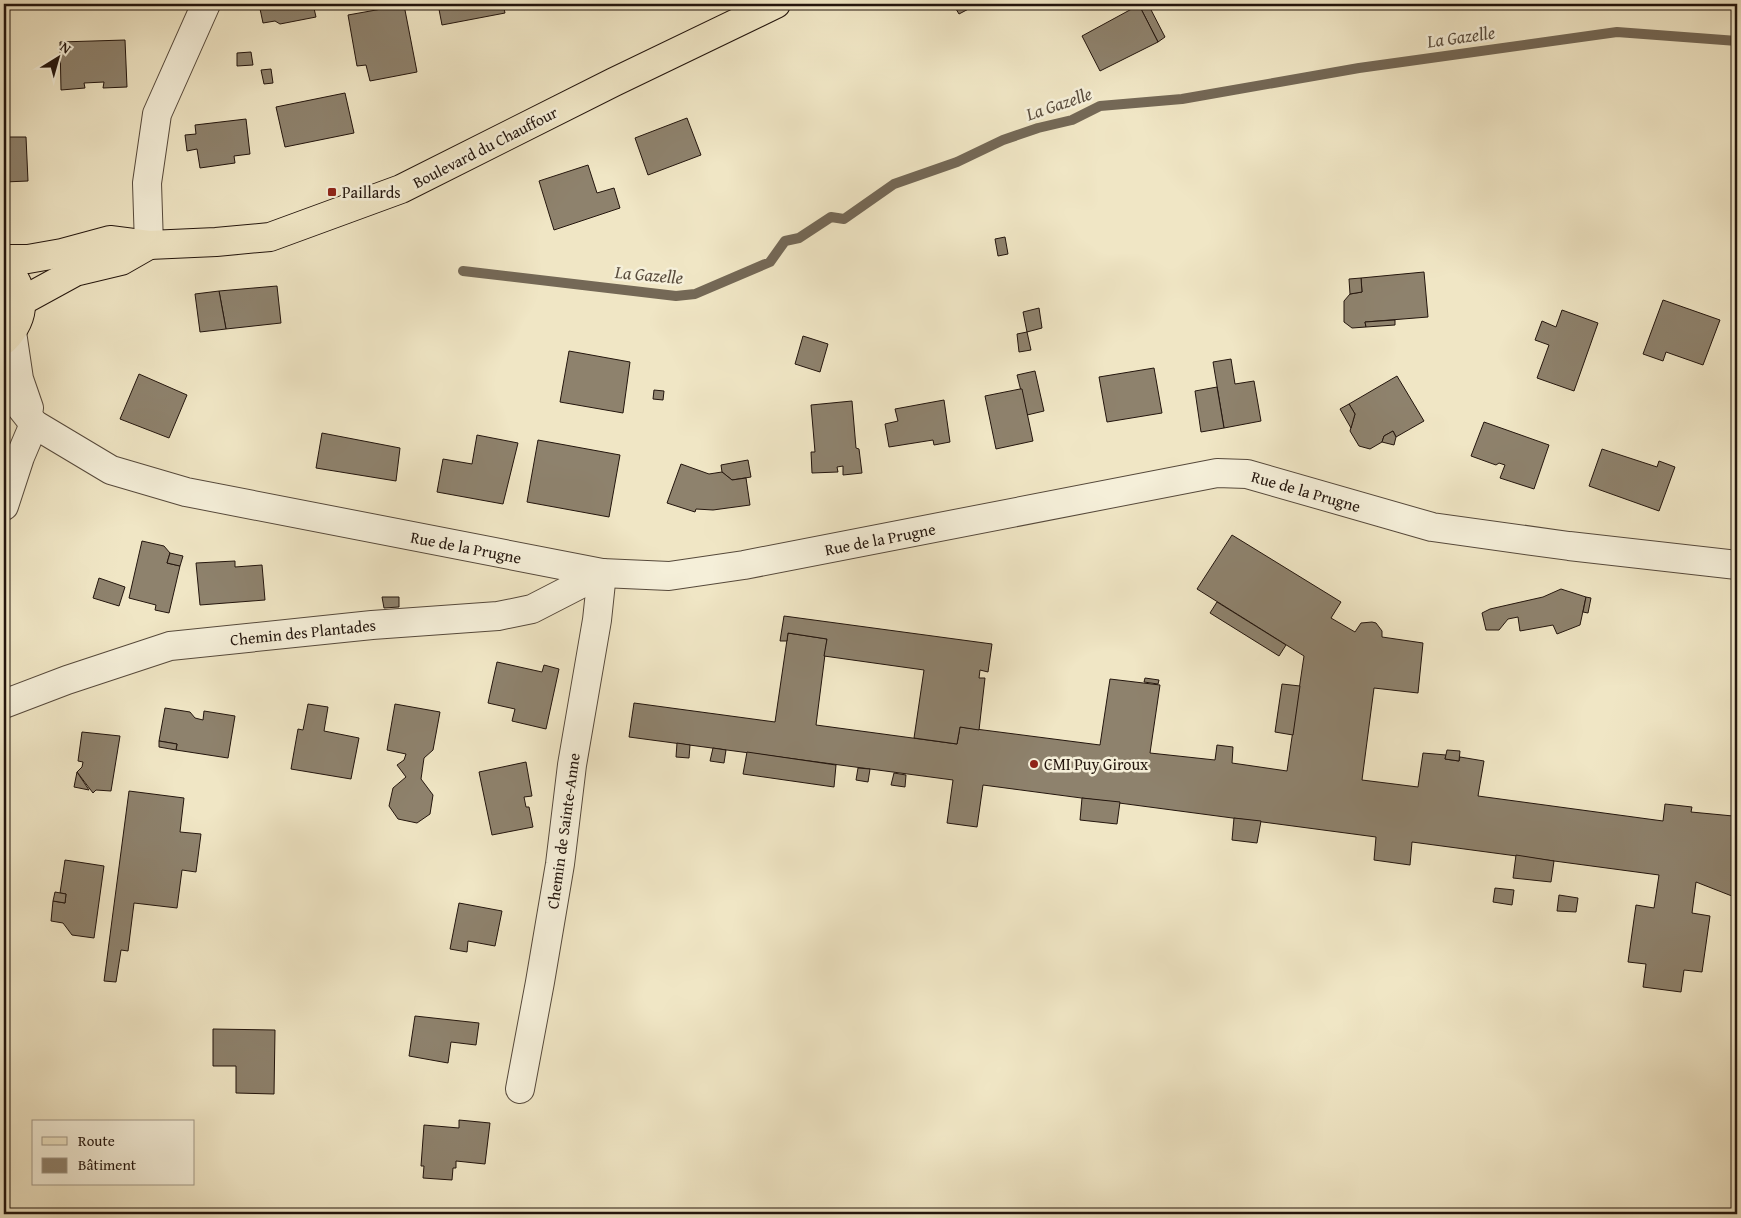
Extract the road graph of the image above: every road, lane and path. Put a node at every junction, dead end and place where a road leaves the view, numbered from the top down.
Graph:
1 (206, 4) edge
2 (776, 4) edge
3 (149, 245) junction
4 (4, 258) edge
5 (4, 265) edge
6 (22, 301) junction
7 (8, 336) edge
8 (4, 386) edge
9 (34, 424) junction
10 (4, 506) edge
11 (1737, 565) edge
12 (602, 573) junction
13 (4, 704) edge
14 (520, 1089) dead end

1 - 3 street
2 - 3 main road, Boulevard du Chauffour
3 - 4 main road, Boulevard du Chauffour
3 - 6 main road, Boulevard du Chauffour
5 - 6 main road
6 - 7 main road
7 - 9 street
8 - 9 street, Rue de la Prugne
9 - 10 street
9 - 12 street, Rue de la Prugne
11 - 12 street, Rue de la Prugne
12 - 13 street, Chemin des Plantades
12 - 14 street, Chemin de Sainte-Anne

